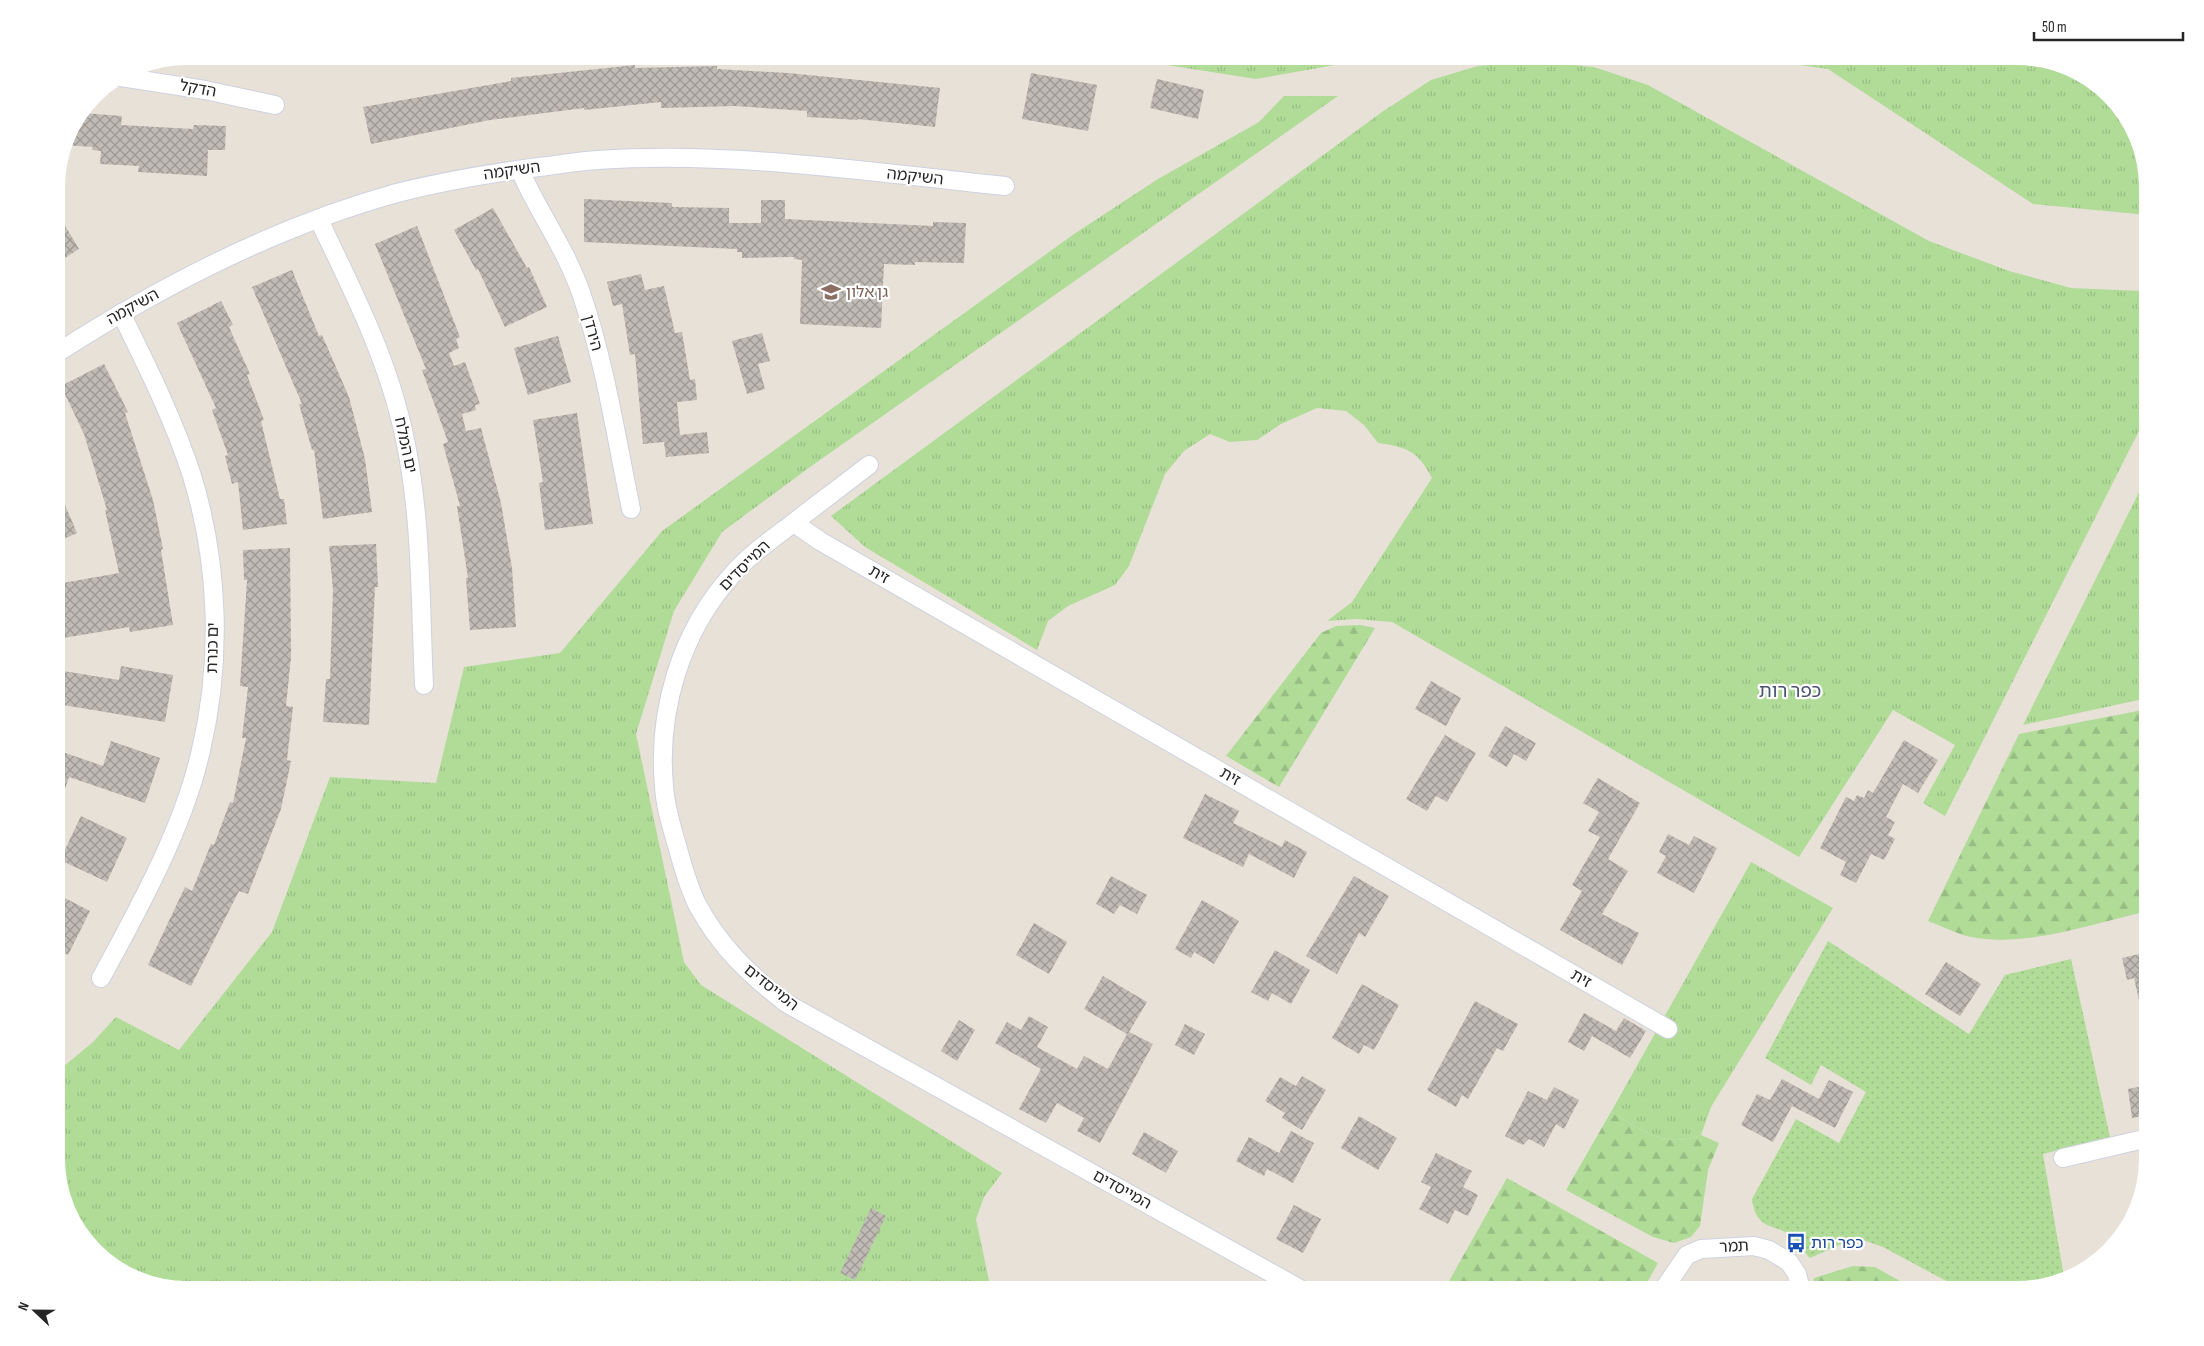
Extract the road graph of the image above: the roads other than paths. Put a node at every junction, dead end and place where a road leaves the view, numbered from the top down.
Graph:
1 (131, 79) edge
2 (275, 105) dead end
3 (520, 170) junction
4 (1004, 186) dead end
5 (320, 220) junction
6 (121, 314) junction
7 (65, 348) edge
8 (870, 465) dead end
9 (631, 509) dead end
10 (794, 523) junction
11 (424, 685) dead end
12 (101, 978) dead end
13 (1668, 1029) dead end
14 (2139, 1140) edge
15 (2064, 1158) dead end
16 (1286, 1281) edge
17 (1669, 1281) edge
18 (1799, 1281) edge

1 - 2 street, הדקל
3 - 4 street, השיקמה
3 - 5 street, השיקמה
3 - 9 street, הירדן
5 - 6 street, השיקמה
5 - 11 street, ים המלח
6 - 7 street, השיקמה
6 - 12 street, ים כנרת
8 - 10 street, המייסדים
10 - 13 street, זית
10 - 16 street, המייסדים
14 - 15 street
17 - 18 street, תמר

